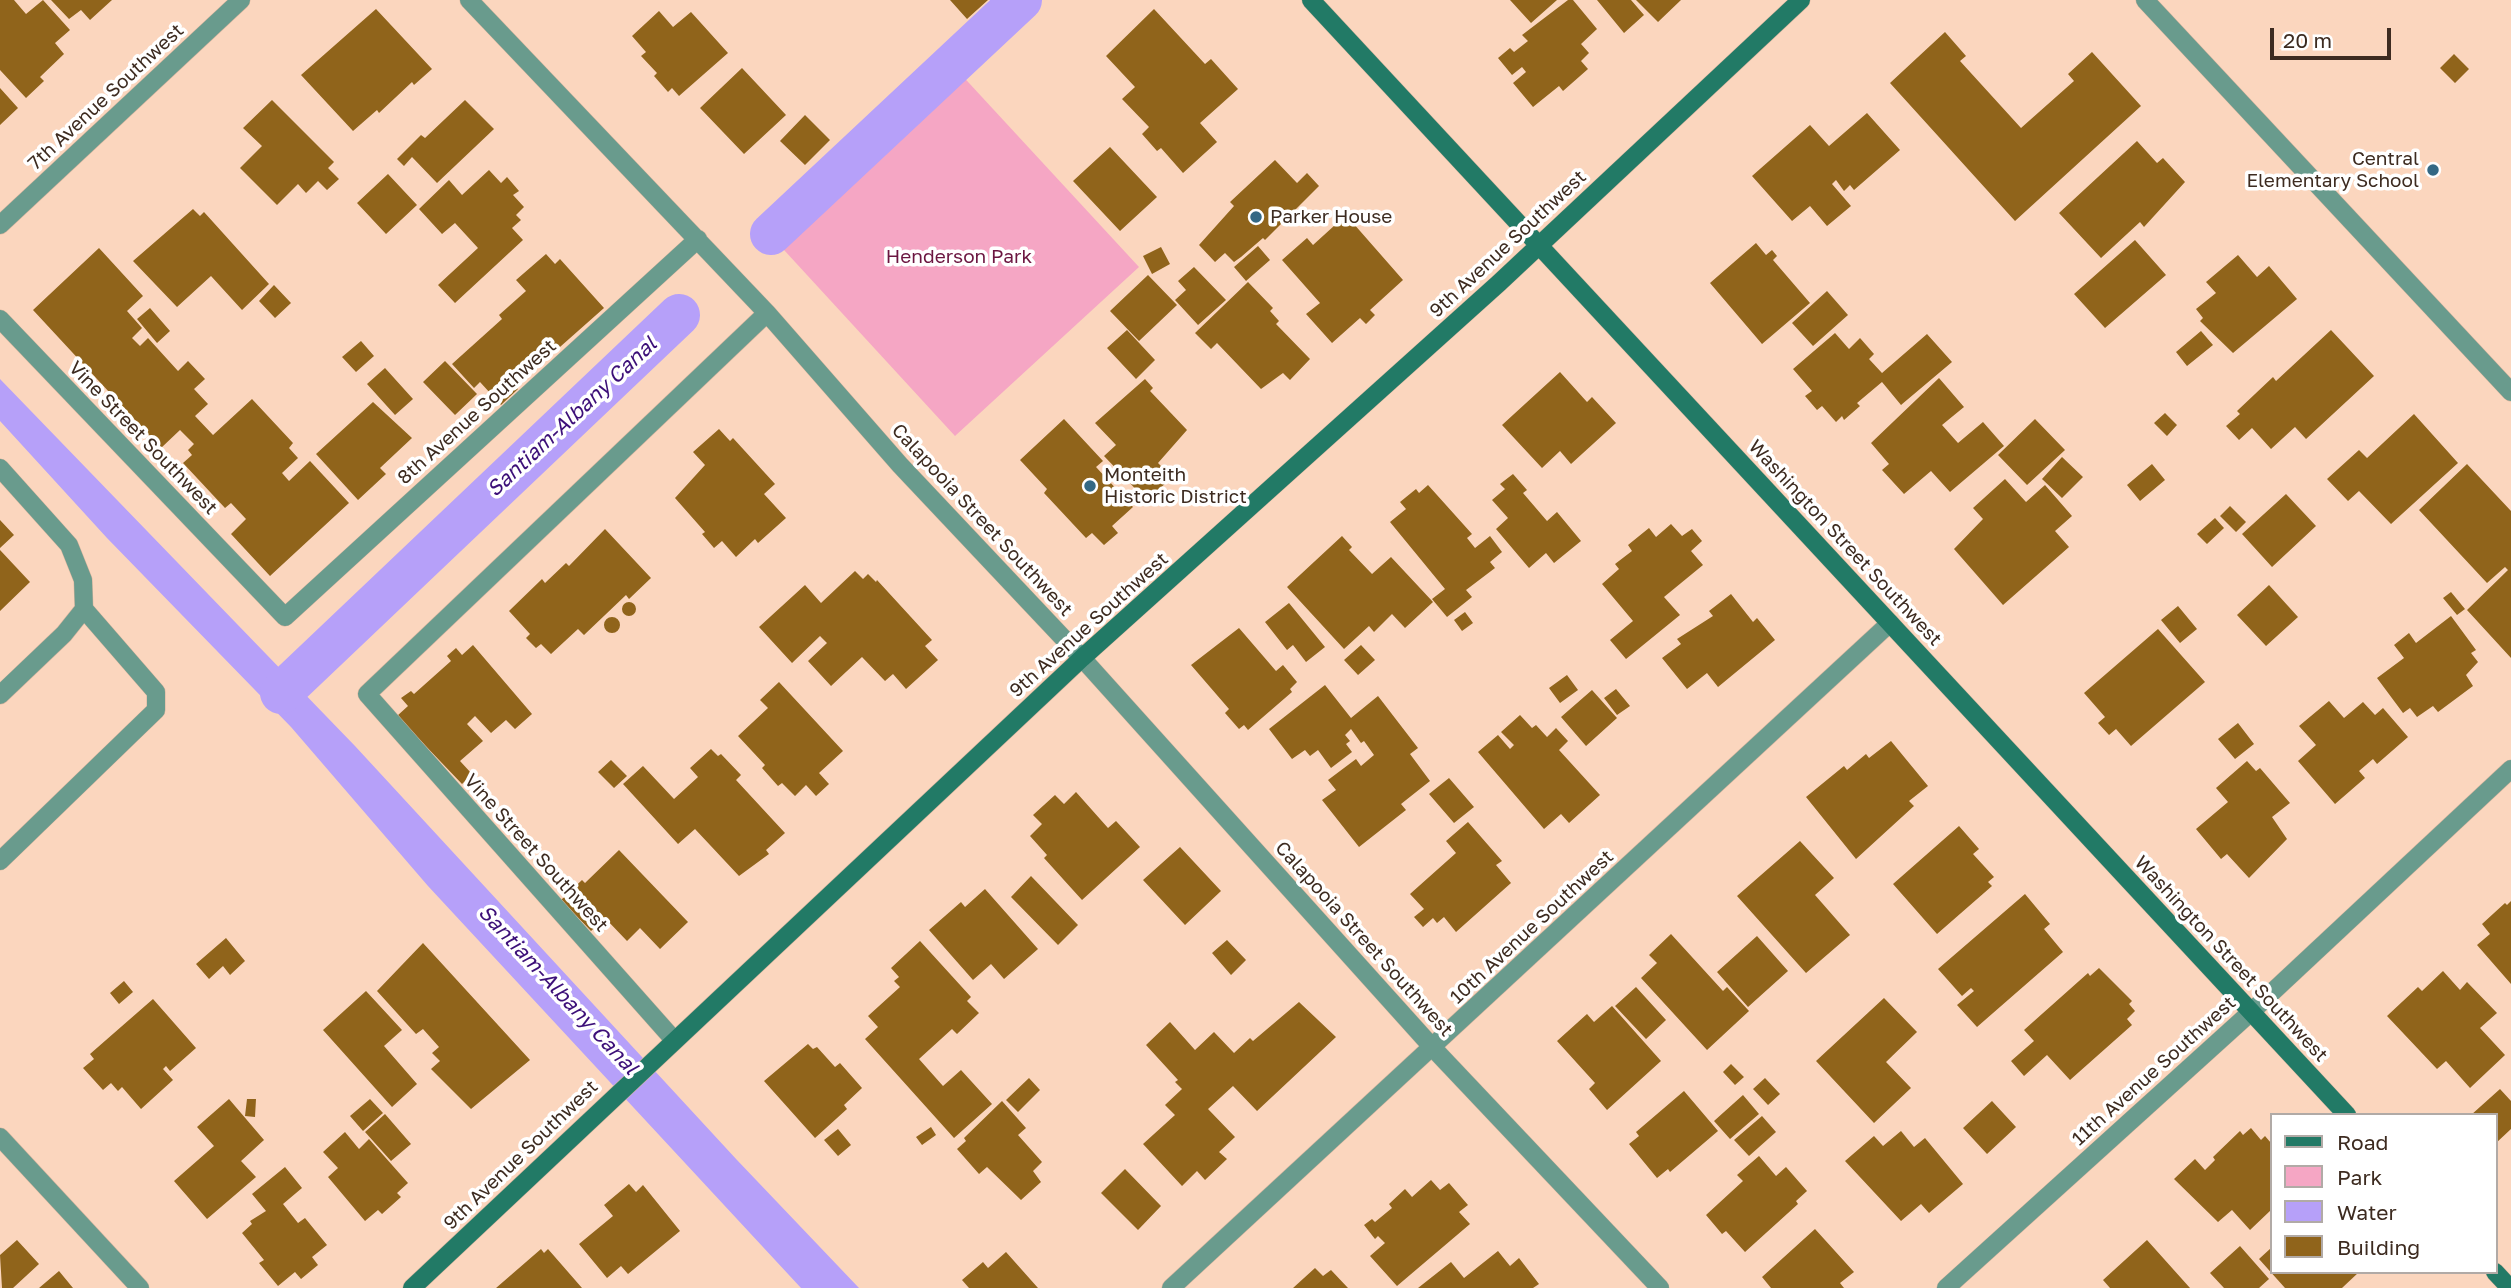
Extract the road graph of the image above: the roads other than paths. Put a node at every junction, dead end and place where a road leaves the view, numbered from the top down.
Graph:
1 (241, 0) edge
2 (469, 0) edge
3 (1311, 0) edge
4 (1801, 0) edge
5 (2146, 0) edge
6 (0, 225) edge
7 (698, 239) junction
8 (1539, 246) junction
9 (767, 313) junction
10 (0, 319) edge
11 (2511, 392) edge
12 (0, 468) edge
13 (84, 608) junction
14 (285, 617) joint
15 (1890, 623) junction
16 (1082, 658) junction
17 (0, 695) edge
18 (2511, 769) edge
19 (0, 861) edge
20 (2251, 1012) junction
21 (674, 1040) junction
22 (1433, 1048) junction
23 (2345, 1113) edge
24 (0, 1137) edge
25 (2497, 1274) edge
26 (140, 1288) edge
27 (412, 1288) edge
28 (1171, 1288) edge
29 (1660, 1288) edge
30 (1946, 1288) edge
31 (2510, 1288) edge

1 - 6 street, 7th Avenue Southwest
2 - 7 street, Calapooia Street Southwest
3 - 8 street, Washington Street Southwest
4 - 8 street, 9th Avenue Southwest
5 - 11 street
7 - 9 street, Calapooia Street Southwest
7 - 14 street, 8th Avenue Southwest
8 - 15 street, Washington Street Southwest
8 - 16 street, 9th Avenue Southwest
9 - 16 street, Calapooia Street Southwest
9 - 21 street, Vine Street Southwest
10 - 14 street, Vine Street Southwest
12 - 13 street
13 - 17 street
13 - 19 street
15 - 20 street, Washington Street Southwest
15 - 22 street, 10th Avenue Southwest
16 - 21 street, 9th Avenue Southwest
16 - 22 street, Calapooia Street Southwest
18 - 20 street, 11th Avenue Southwest
20 - 23 street, Washington Street Southwest
20 - 30 street, 11th Avenue Southwest
21 - 27 street, 9th Avenue Southwest
22 - 28 street, 10th Avenue Southwest
22 - 29 street, Calapooia Street Southwest
24 - 26 street
25 - 31 street

